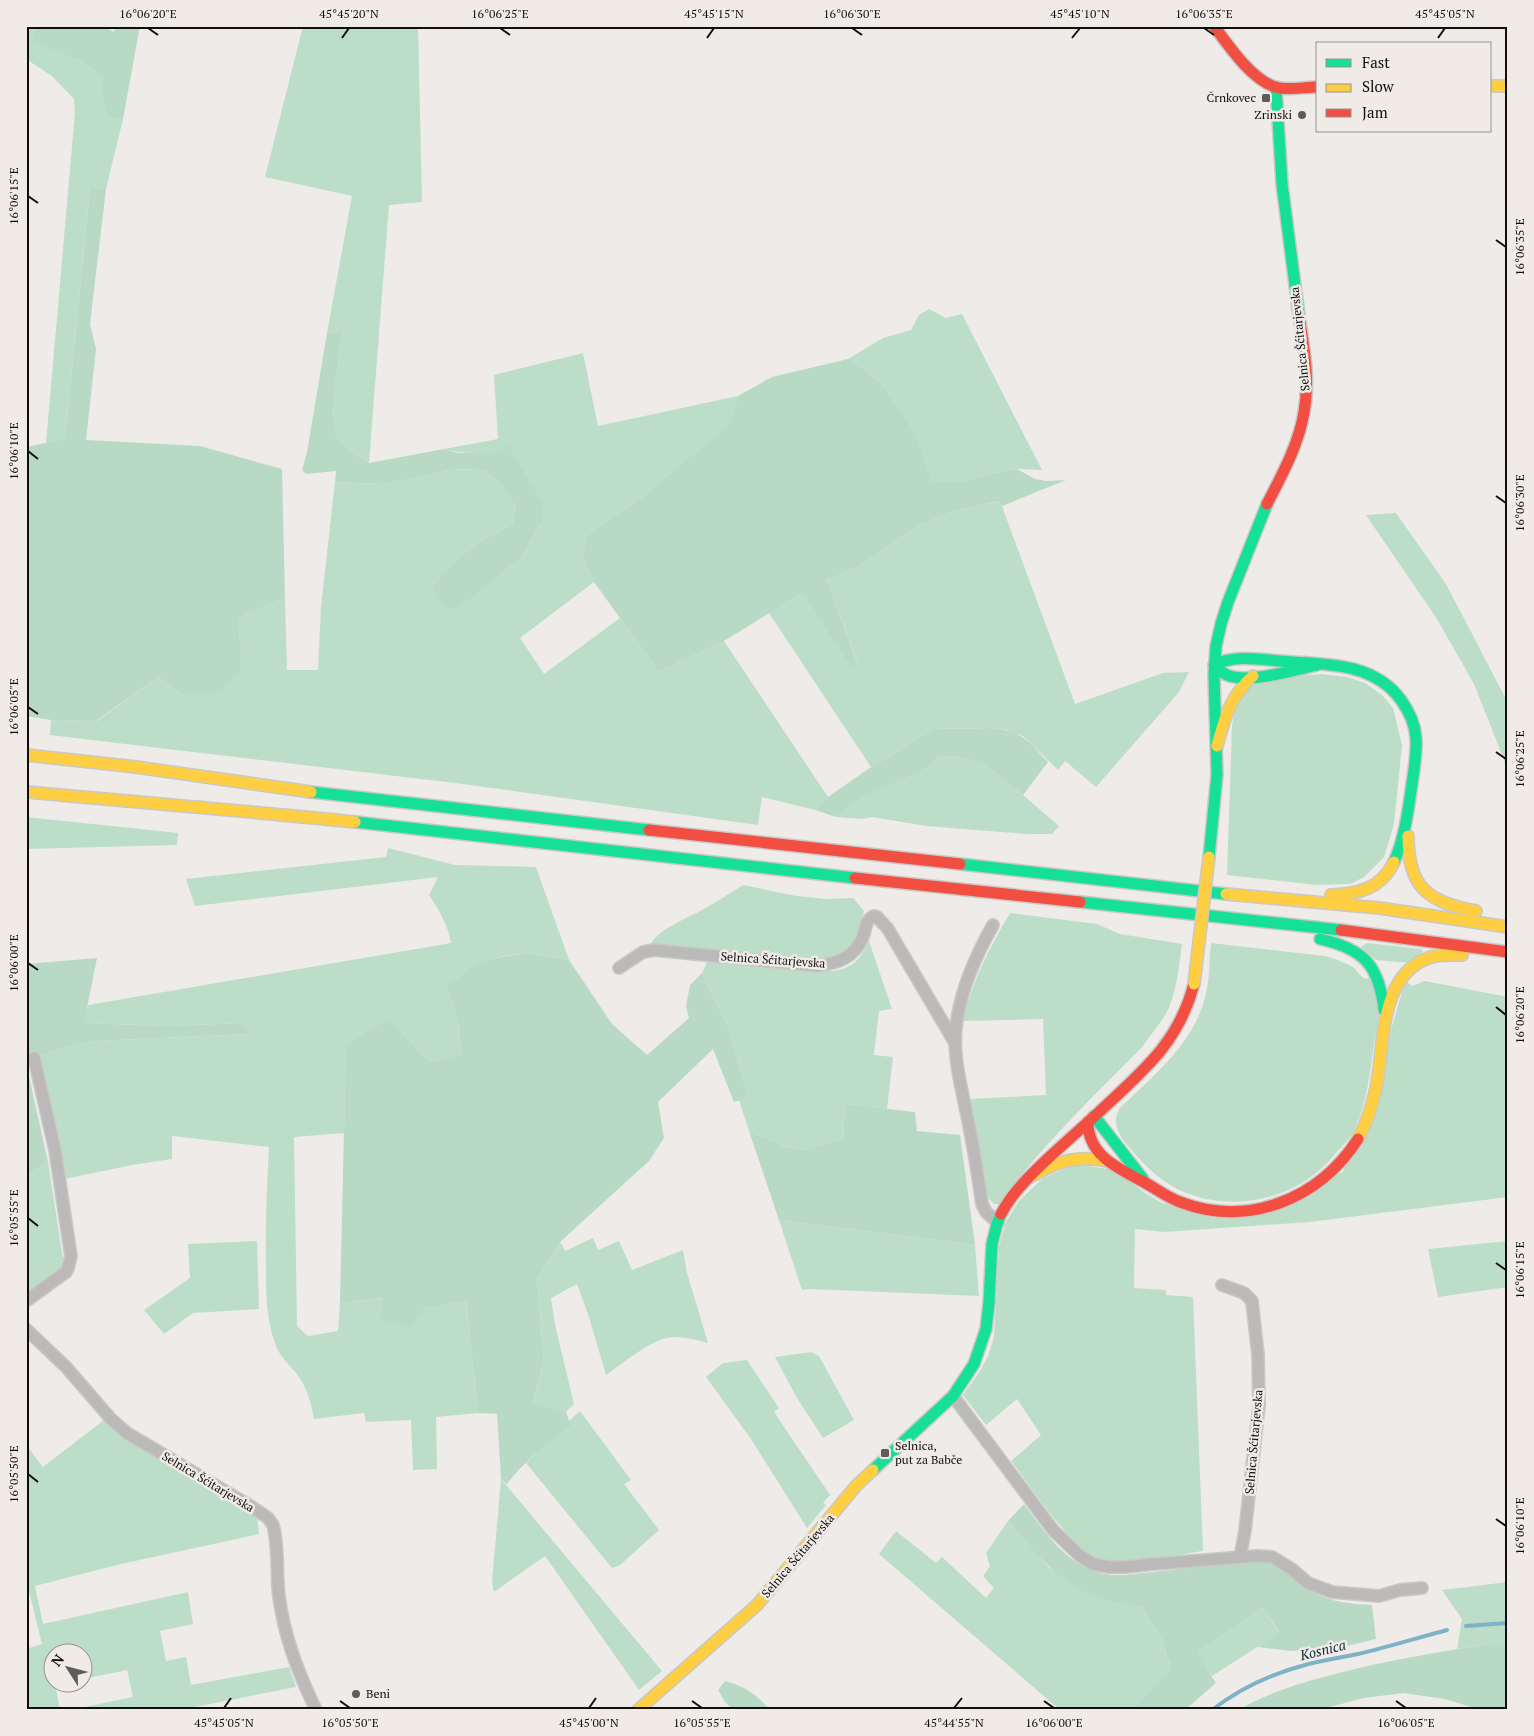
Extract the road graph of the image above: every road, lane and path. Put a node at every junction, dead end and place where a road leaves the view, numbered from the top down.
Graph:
1 (1214, 26) edge
2 (1492, 86) edge
3 (1508, 86) edge
4 (1276, 87) junction
5 (1316, 87) edge
6 (1214, 665) junction
7 (1317, 665) junction
8 (1253, 676) junction
9 (1217, 746) junction
10 (26, 755) edge
11 (26, 792) edge
12 (1407, 821) junction
13 (1273, 899) junction
14 (1508, 921) edge
15 (1279, 924) junction
16 (993, 925) dead end
17 (1508, 927) edge
18 (1508, 952) edge
19 (619, 968) dead end
20 (1385, 1019) junction
21 (955, 1043) junction
22 (34, 1058) dead end
23 (1091, 1120) junction
24 (1108, 1161) junction
25 (1030, 1177) junction
26 (1147, 1184) junction
27 (998, 1223) junction
28 (1222, 1285) dead end
29 (26, 1301) edge
30 (26, 1329) edge
31 (952, 1396) junction
32 (1240, 1557) junction
33 (1422, 1588) dead end
34 (316, 1710) edge
35 (638, 1710) edge

1 - 4 main road
2 - 3 main road
4 - 5 main road
4 - 6 main road, Selnica Šćitarjevska
6 - 7 main road
6 - 8 main road
6 - 9 main road, Selnica Šćitarjevska
7 - 8 main road
7 - 12 main road
8 - 9 main road
9 - 23 main road, bridge
10 - 13 main road
11 - 15 main road
12 - 13 main road
12 - 14 main road
13 - 17 main road
15 - 18 main road
15 - 20 main road
16 - 21 street, Selnica Šćitarjevska
18 - 20 main road
19 - 21 street, Selnica Šćitarjevska
20 - 26 main road
21 - 27 street, Selnica Šćitarjevska
22 - 29 street
23 - 24 main road
23 - 25 main road
23 - 26 main road
24 - 25 main road
24 - 26 main road
25 - 27 main road
27 - 31 main road, Selnica Šćitarjevska
28 - 32 street, Selnica Šćitarjevska
30 - 34 street, Selnica Šćitarjevska
31 - 32 street
31 - 35 main road, Selnica Šćitarjevska
32 - 33 street

